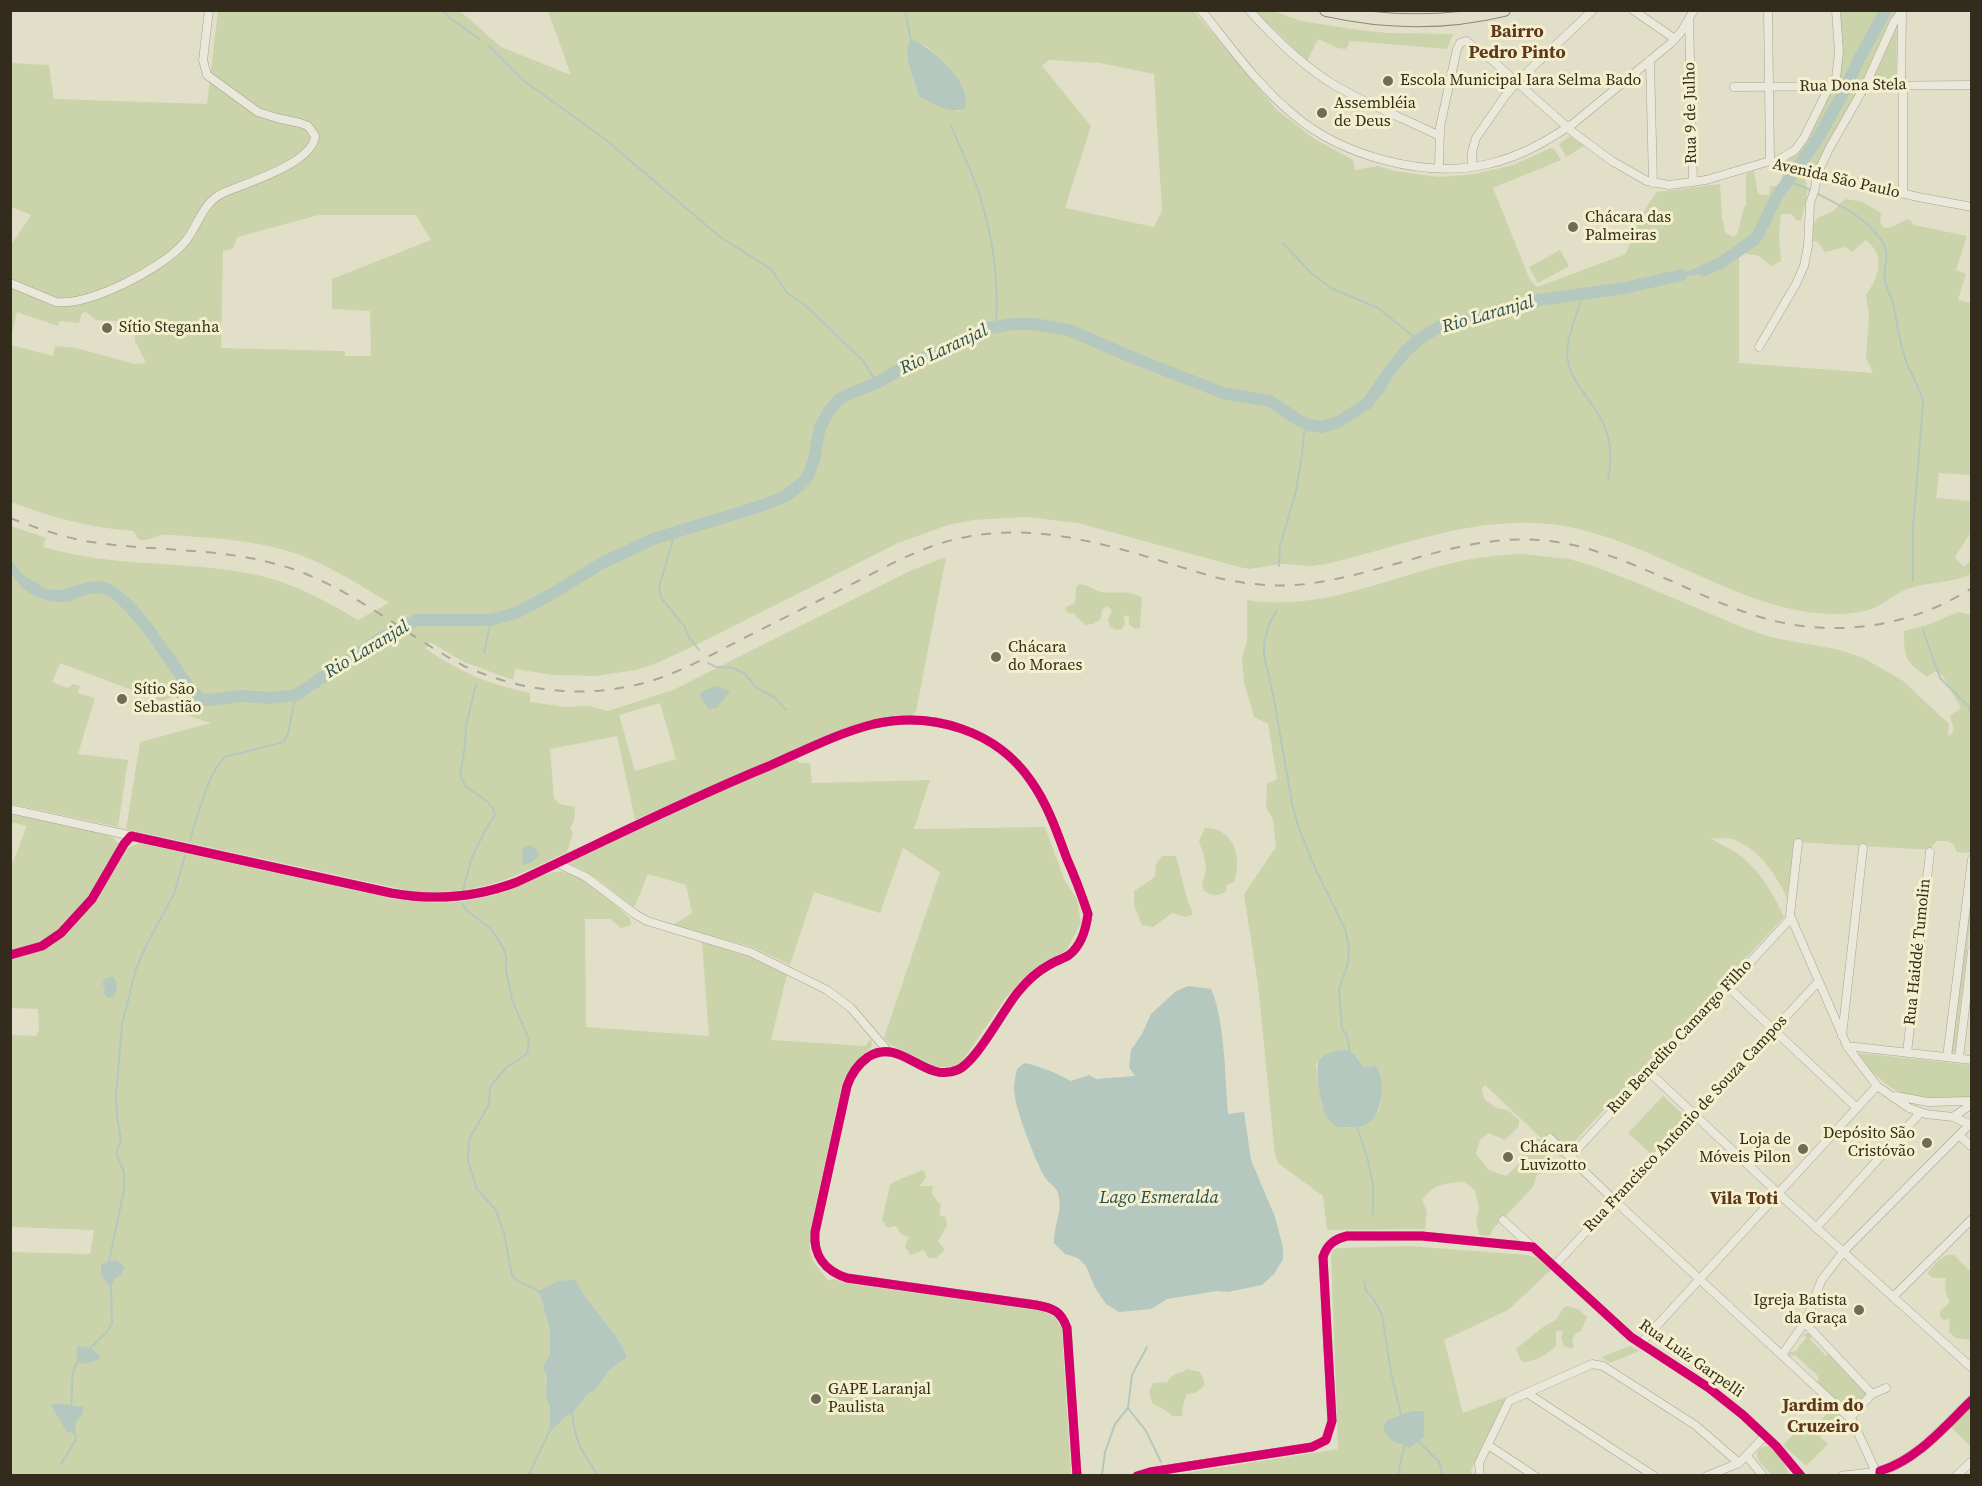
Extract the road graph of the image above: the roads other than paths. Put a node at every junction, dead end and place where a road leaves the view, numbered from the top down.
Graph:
1 (209, 10) edge
2 (1201, 10) edge
3 (1249, 10) edge
4 (1326, 10) edge
5 (1504, 10) edge
6 (1593, 10) edge
7 (1633, 10) edge
8 (1768, 10) edge
9 (1836, 10) edge
10 (1903, 11) edge
11 (1691, 14) edge
12 (1678, 36) junction
13 (1690, 43) junction
14 (1650, 60) junction
15 (1517, 82) junction
16 (1971, 85) edge
17 (1860, 86) junction
18 (1902, 86) junction
19 (1734, 87) dead end
20 (1768, 87) junction
21 (1835, 87) junction
22 (1568, 128) junction
23 (1440, 136) junction
24 (1772, 162) junction
25 (1472, 167) junction
26 (1439, 168) junction
27 (1818, 174) junction
28 (1692, 182) junction
29 (1653, 183) junction
30 (1903, 194) junction
31 (1971, 207) edge
32 (10, 283) edge
33 (1759, 346) dead end
34 (10, 809) edge
35 (131, 836) junction
36 (1798, 843) dead end
37 (1863, 848) dead end
38 (1930, 852) dead end
39 (1971, 859) edge
40 (557, 863) junction
41 (1790, 917) junction
42 (1971, 951) edge
43 (10, 955) edge
44 (1818, 982) junction
45 (1727, 986) junction
46 (1773, 1030) junction
47 (1842, 1037) junction
48 (1846, 1046) junction
49 (887, 1050) junction
50 (1907, 1053) junction
51 (1947, 1057) junction
52 (1959, 1058) junction
53 (1971, 1060) edge
54 (1649, 1072) junction
55 (1877, 1086) junction
56 (1889, 1094) junction
57 (1970, 1106) edge
58 (1857, 1108) junction
59 (1920, 1113) junction
60 (1694, 1115) junction
61 (1953, 1117) junction
62 (1970, 1123) edge
63 (1959, 1135) junction
64 (1550, 1138) dead end
65 (1971, 1147) edge
66 (1570, 1157) junction
67 (1779, 1194) junction
68 (1615, 1201) junction
69 (1971, 1219) edge
70 (1503, 1220) dead end
71 (1816, 1228) junction
72 (1533, 1247) junction
73 (1843, 1252) junction
74 (1554, 1266) junction
75 (1700, 1279) junction
76 (1893, 1297) junction
77 (1805, 1323) junction
78 (1640, 1344) junction
79 (1782, 1355) junction
80 (1971, 1368) edge
81 (1886, 1389) dead end
82 (1527, 1393) junction
83 (1872, 1394) junction
84 (1971, 1400) edge
85 (1850, 1418) junction
86 (1765, 1436) junction
87 (1488, 1445) junction
88 (1747, 1456) junction
89 (1971, 1461) edge
90 (1738, 1463) junction
91 (1879, 1473) edge
92 (1077, 1476) edge
93 (1137, 1476) edge
94 (1479, 1476) edge
95 (1535, 1476) edge
96 (1654, 1476) edge
97 (1707, 1476) edge
98 (1763, 1476) edge
99 (1801, 1476) edge
100 (1843, 1476) edge
101 (1956, 1476) edge

1 - 32 street
2 - 26 street
3 - 23 street
4 - 5 main road
6 - 15 street
7 - 12 street, Rua 9 de Julho
8 - 20 street
9 - 21 street
10 - 17 street
10 - 18 street
11 - 12 street
11 - 13 street, Rua 9 de Julho
12 - 13 street, Rua 9 de Julho
12 - 14 street
13 - 28 street, Rua 9 de Julho
14 - 22 street
14 - 29 street
15 - 22 street, Avenida São Paulo
15 - 23 street, Avenida São Paulo
15 - 25 street
16 - 18 street, Rua Dona Stela
17 - 18 street, Rua Dona Stela
17 - 21 street, Rua Dona Stela
17 - 27 street
18 - 30 street
19 - 20 street, Rua Dona Stela
20 - 21 street, Rua Dona Stela
20 - 24 street
21 - 24 street
22 - 25 street
22 - 29 street, Avenida São Paulo
23 - 26 street
24 - 27 street, Avenida São Paulo
24 - 28 street, Avenida São Paulo
25 - 26 street
27 - 30 street, Avenida São Paulo
27 - 33 street
28 - 29 street, Avenida São Paulo
30 - 31 street, Avenida São Paulo
34 - 35 street
35 - 40 street
35 - 43 street
36 - 41 street
37 - 47 street
38 - 50 street, Rua Haiddé Tumolin
39 - 51 street
40 - 49 street
40 - 49 street
41 - 44 street
41 - 45 street, Rua Benedito Camargo Filho
42 - 52 street
44 - 46 street, Rua Francisco Antonio de Souza Campos
44 - 47 street
45 - 46 street
45 - 54 street, Rua Benedito Camargo Filho
46 - 58 street
46 - 60 street, Rua Francisco Antonio de Souza Campos
47 - 48 street
48 - 50 street
48 - 55 street
49 - 92 street
50 - 51 street
51 - 52 street
52 - 53 street
54 - 60 street
54 - 66 street, Rua Benedito Camargo Filho
55 - 56 street
55 - 58 street
56 - 57 street
56 - 59 street
57 - 61 street
58 - 67 street
59 - 61 street
59 - 71 street
60 - 67 street
60 - 68 street, Rua Francisco Antonio de Souza Campos
61 - 62 street
62 - 63 street
63 - 65 street
63 - 73 street
64 - 66 street
66 - 68 street
67 - 71 street
67 - 75 street
68 - 74 street, Rua Francisco Antonio de Souza Campos
68 - 75 street
69 - 76 street
70 - 72 street, Rua Luiz Garpelli
71 - 73 street
72 - 74 street, Rua Luiz Garpelli
72 - 93 street
73 - 76 street
73 - 77 street
74 - 78 street, Rua Luiz Garpelli
75 - 78 street
75 - 79 street
76 - 80 street
77 - 79 street
77 - 83 street
78 - 86 street, Rua Luiz Garpelli
79 - 85 street
81 - 83 street
82 - 87 street
82 - 90 street
82 - 96 street
83 - 85 street
84 - 91 street
85 - 91 street
86 - 88 street
86 - 99 street, Rua Luiz Garpelli
87 - 94 street
87 - 95 street
88 - 90 street
88 - 98 street
89 - 101 street
90 - 97 street
91 - 100 street

